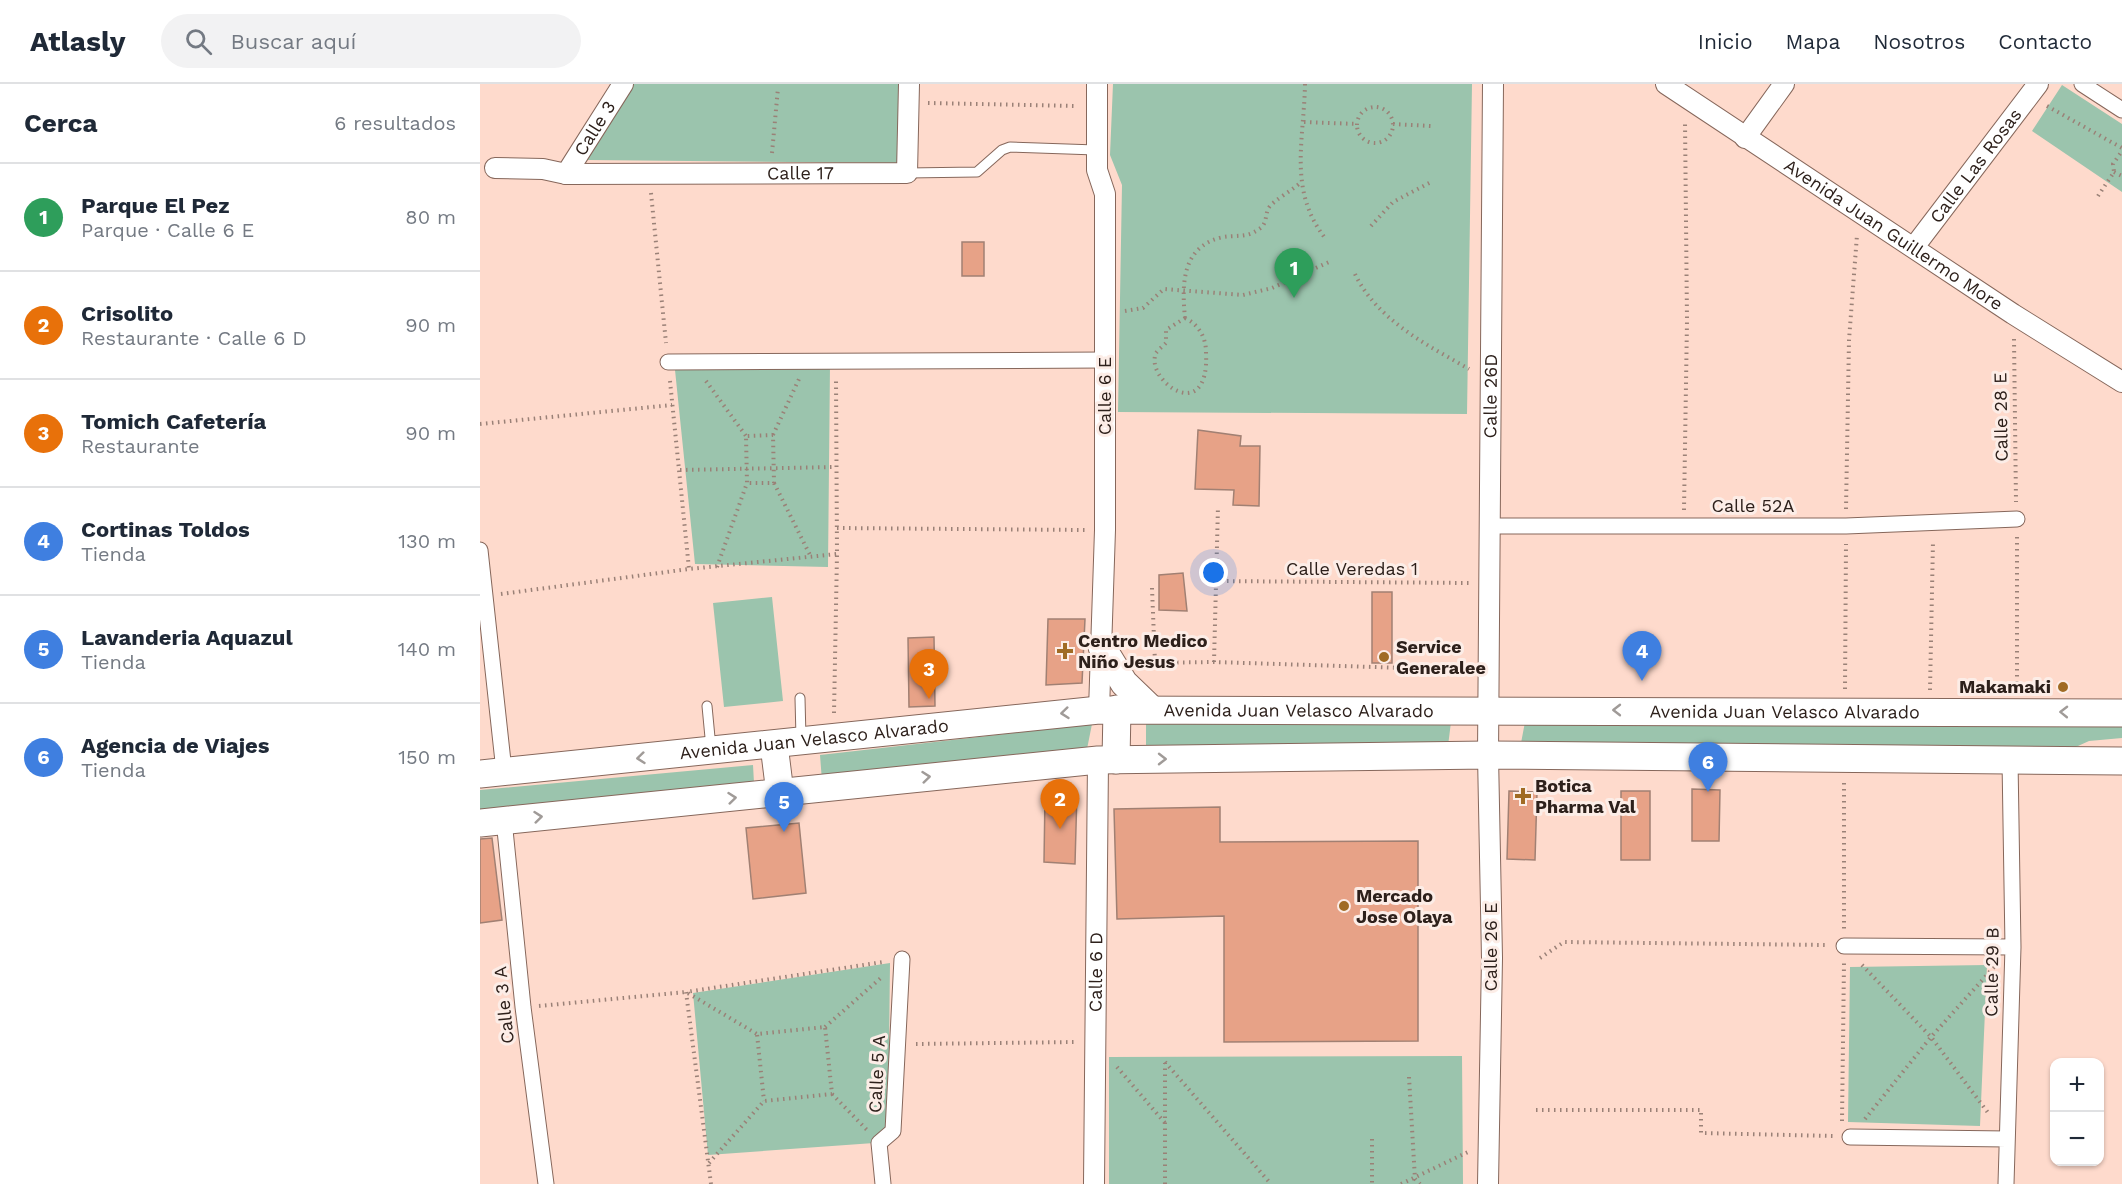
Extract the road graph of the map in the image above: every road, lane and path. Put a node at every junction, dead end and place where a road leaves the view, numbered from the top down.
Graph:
1 (623, 84) edge
2 (1097, 84) edge
3 (1305, 84) edge
4 (1492, 84) edge
5 (1666, 84) edge
6 (1784, 84) edge
7 (2082, 84) edge
8 (778, 87) dead end
9 (2034, 90) edge
10 (909, 93) edge
11 (1686, 97) junction
12 (1096, 106) junction
13 (2122, 110) edge
14 (1304, 122) junction
15 (1357, 124) junction
16 (1393, 124) junction
17 (1431, 126) dead end
18 (1744, 138) junction
19 (1096, 150) junction
20 (2122, 150) edge
21 (772, 160) dead end
22 (495, 168) dead end
23 (2114, 172) junction
24 (907, 173) junction
25 (566, 174) junction
26 (2122, 176) edge
27 (1431, 182) dead end
28 (1300, 183) junction
29 (2098, 196) dead end
30 (1859, 212) junction
31 (1371, 226) dead end
32 (1325, 238) dead end
33 (1914, 248) junction
34 (1329, 262) dead end
35 (1355, 274) dead end
36 (1182, 289) junction
37 (1104, 311) junction
38 (2013, 314) junction
39 (1185, 318) junction
40 (836, 360) junction
41 (1105, 360) junction
42 (807, 361) junction
43 (668, 362) dead end
44 (692, 362) junction
45 (1491, 382) junction
46 (2122, 382) edge
47 (672, 405) dead end
48 (480, 424) edge
49 (773, 435) junction
50 (746, 436) junction
51 (836, 467) junction
52 (747, 469) junction
53 (774, 469) junction
54 (680, 470) dead end
55 (747, 483) junction
56 (774, 483) junction
57 (1218, 506) dead end
58 (2016, 519) junction
59 (1934, 521) junction
60 (1684, 525) junction
61 (1489, 526) junction
62 (1846, 526) junction
63 (837, 528) junction
64 (1105, 530) junction
65 (480, 550) edge
66 (837, 554) junction
67 (811, 557) junction
68 (717, 567) junction
69 (1215, 581) junction
70 (1489, 584) junction
71 (1152, 588) dead end
72 (486, 596) junction
73 (1102, 647) junction
74 (1214, 662) junction
75 (1133, 663) dead end
76 (1155, 663) junction
77 (1474, 670) dead end
78 (800, 698) dead end
79 (707, 706) dead end
80 (1151, 709) junction
81 (1108, 710) junction
82 (1488, 710) junction
83 (1845, 711) junction
84 (2017, 711) junction
85 (1929, 712) junction
86 (2122, 713) edge
87 (834, 738) junction
88 (802, 741) junction
89 (774, 745) junction
90 (712, 751) junction
91 (1488, 755) junction
92 (1107, 760) junction
93 (2010, 760) junction
94 (2122, 761) edge
95 (492, 772) edge
96 (780, 793) junction
97 (492, 821) edge
98 (1844, 946) junction
99 (2013, 947) junction
100 (1540, 958) dead end
101 (902, 959) junction
102 (686, 992) junction
103 (523, 1007) junction
104 (825, 1027) junction
105 (757, 1035) junction
106 (1931, 1036) junction
107 (1095, 1041) junction
108 (897, 1044) junction
109 (1409, 1077) dead end
110 (832, 1094) junction
111 (764, 1101) junction
112 (1536, 1110) dead end
113 (1165, 1123) junction
114 (1850, 1137) junction
115 (1372, 1139) dead end
116 (2007, 1139) junction
117 (1489, 1141) junction
118 (879, 1143) junction
119 (709, 1163) junction
120 (1415, 1179) junction
121 (546, 1184) edge
122 (711, 1184) edge
123 (883, 1184) edge
124 (1094, 1184) edge
125 (1165, 1184) edge
126 (1272, 1184) edge
127 (1372, 1184) edge
128 (1401, 1184) edge
129 (1420, 1184) edge
130 (1488, 1184) edge
131 (2006, 1184) edge

1 - 25 street, Calle 3
2 - 12 street, Calle 6 E
3 - 14 path
4 - 45 street, Calle 26D
5 - 11 street, Avenida Juan Guillermo More
6 - 18 street
7 - 13 street
8 - 21 path
9 - 20 path
9 - 33 street, Calle Las Rosas
10 - 12 path
10 - 24 street
11 - 18 street, Avenida Juan Guillermo More
11 - 60 path
12 - 19 street, Calle 6 E
14 - 15 path
14 - 28 path
15 - 16 path
15 - 16 path
16 - 17 path
18 - 30 street, Avenida Juan Guillermo More
19 - 24 lane, Calle 17
19 - 37 street, Calle 6 E
20 - 23 path
22 - 25 street, Calle 17
23 - 26 path
23 - 29 path
24 - 25 street, Calle 17
27 - 31 path
28 - 32 path
28 - 36 path
30 - 33 street, Avenida Juan Guillermo More
30 - 62 path
33 - 38 street, Avenida Juan Guillermo More
34 - 36 path
35 - 45 path
36 - 37 path
36 - 39 path
37 - 41 street, Calle 6 E
38 - 46 street, Avenida Juan Guillermo More
38 - 58 path, Calle 28 E
39 - 39 path
40 - 41 street
40 - 42 street
40 - 51 path
41 - 64 street, Calle 6 E
42 - 44 street
42 - 49 path
43 - 44 street
44 - 50 path
45 - 61 street, Calle 26D
47 - 48 path
49 - 50 path
49 - 53 path
50 - 52 path
51 - 53 path
51 - 63 path
52 - 53 path
52 - 54 path
52 - 55 path
53 - 56 path
55 - 56 path
55 - 68 path
56 - 67 path
57 - 69 path
58 - 59 street, Calle 52A
58 - 84 path, Calle 28 E
59 - 62 street, Calle 52A
59 - 85 path
60 - 61 street, Calle 52A
60 - 62 street, Calle 52A
61 - 70 street, Calle 26D
62 - 83 path
63 - 64 path
63 - 66 path
64 - 73 street, Calle 6 E
65 - 72 street
66 - 67 path
66 - 87 path
67 - 68 path
68 - 72 path
69 - 70 path, Calle Veredas 1
69 - 74 path
70 - 82 street, Calle 26D
71 - 76 path
72 - 95 street
73 - 80 main road
73 - 81 street, Calle 6 E
74 - 76 path
74 - 77 path
75 - 76 path
78 - 88 lane
79 - 90 lane
80 - 81 main road, Avenida Juan Velasco Alvarado
80 - 82 main road, Avenida Juan Velasco Alvarado
81 -> 87 main road, Avenida Juan Velasco Alvarado
81 - 92 main road
83 -> 82 main road, Avenida Juan Velasco Alvarado
82 - 91 street, Calle 26 E
83 - 85 main road, Avenida Juan Velasco Alvarado
84 - 85 main road, Avenida Juan Velasco Alvarado
86 -> 84 main road, Avenida Juan Velasco Alvarado
87 - 88 main road, Avenida Juan Velasco Alvarado
88 - 89 main road, Avenida Juan Velasco Alvarado
89 - 90 main road, Avenida Juan Velasco Alvarado
89 - 96 main road
90 -> 95 main road, Avenida Juan Velasco Alvarado
92 -> 91 main road
91 - 93 main road
91 - 117 street, Calle 26 E
96 -> 92 main road
92 - 107 street, Calle 6 D
93 - 94 main road
93 - 99 street, Calle 29 B
97 -> 96 main road
97 - 103 street, Calle 3 A
98 - 99 street
98 - 100 path
98 - 106 path
99 - 106 path
99 - 116 street, Calle 29 B
101 - 102 path
101 - 104 path
101 - 108 street, Calle 5 A
102 - 103 path
102 - 105 path
102 - 119 path
103 - 121 street, Calle 3 A
104 - 105 path
104 - 110 path
105 - 111 path
106 - 114 path
106 - 116 path
107 - 108 path
107 - 113 path
107 - 124 street, Calle 6 D
108 - 118 street, Calle 5 A
109 - 120 path
110 - 111 path
110 - 118 path
111 - 119 path
112 - 114 path
113 - 125 path
113 - 126 path
114 - 116 street
115 - 127 path
116 - 131 street, Calle 29 B
117 - 120 path
117 - 130 street, Calle 26 E
118 - 123 street
119 - 122 path
120 - 128 path
120 - 129 path

